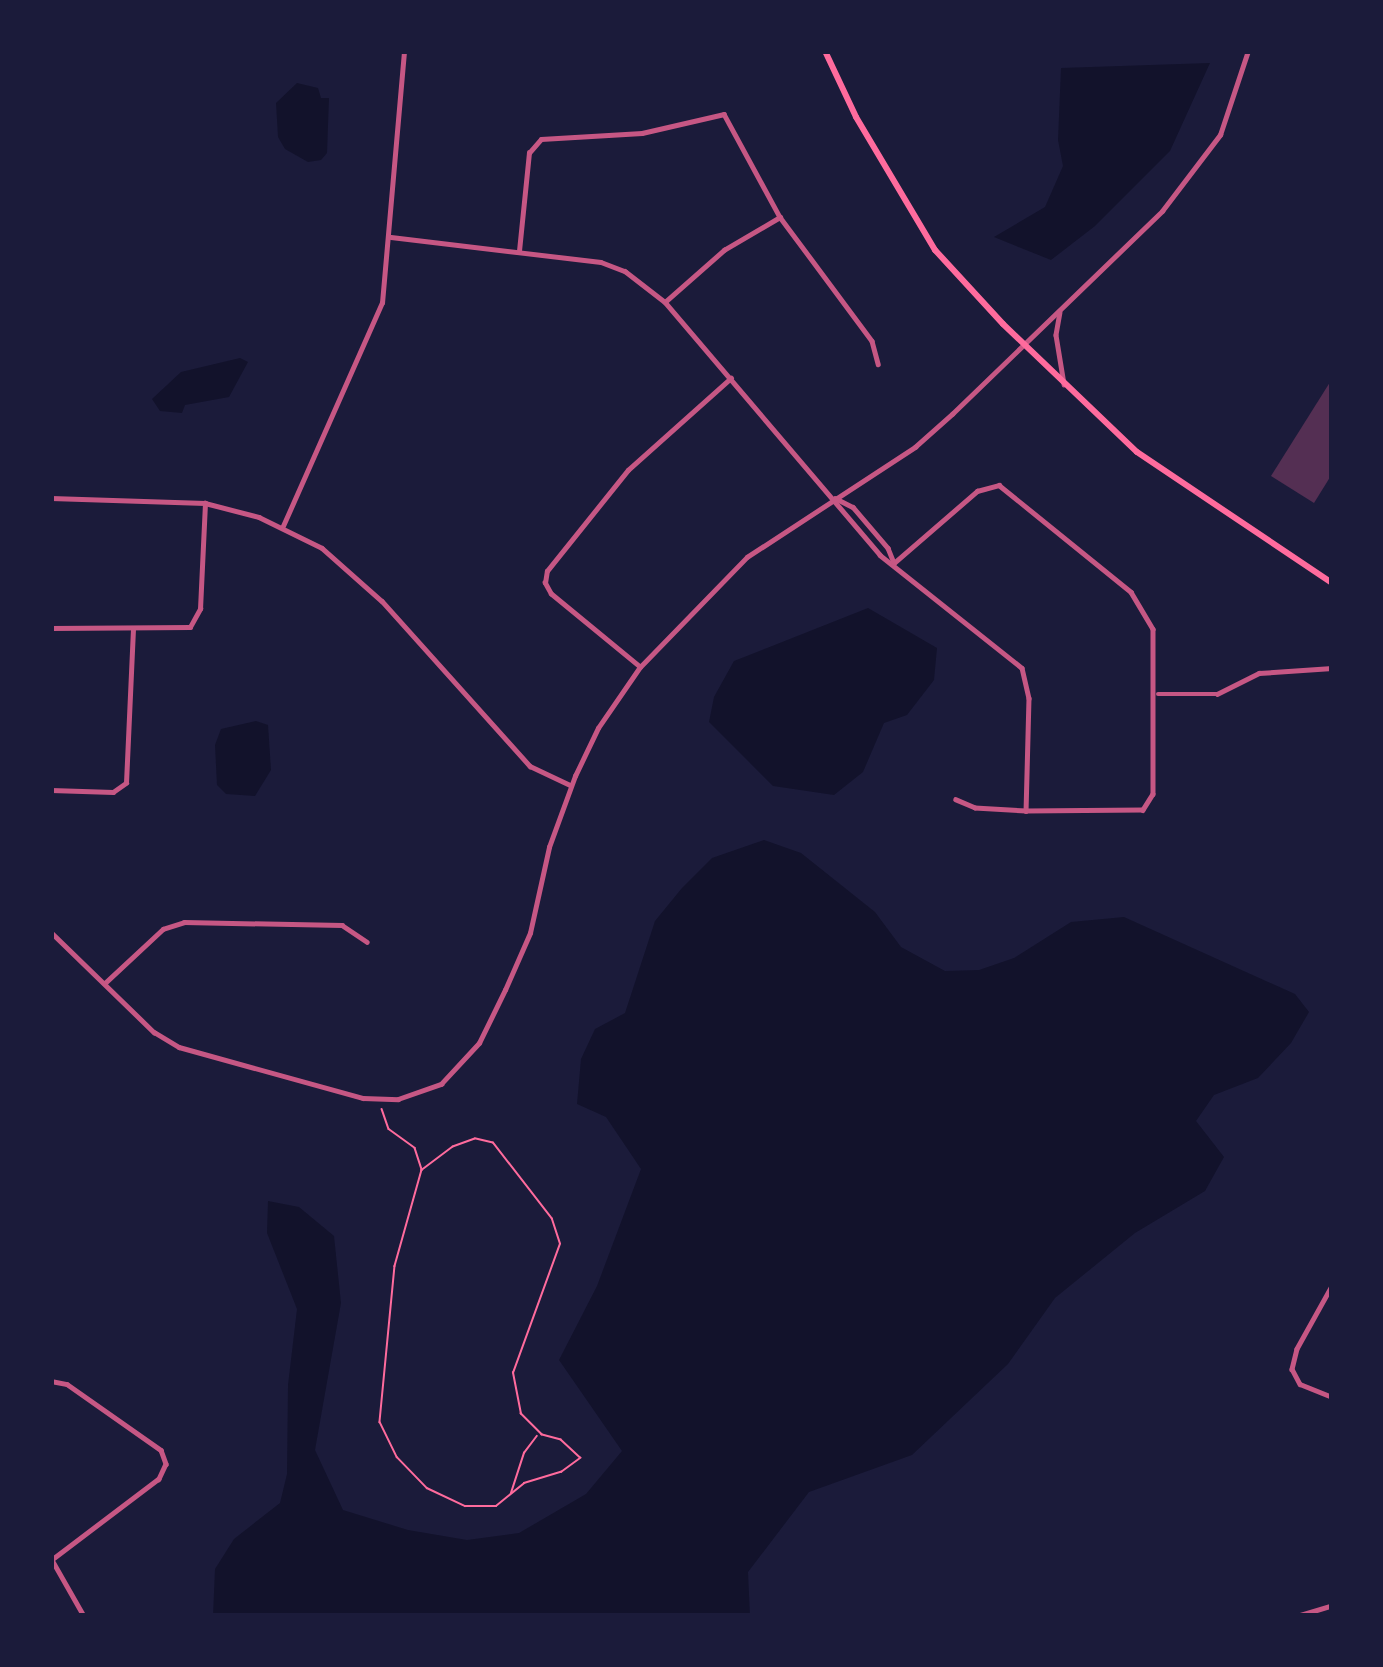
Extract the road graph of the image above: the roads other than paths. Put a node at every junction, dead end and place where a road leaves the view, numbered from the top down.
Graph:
1 (304, 51) edge
2 (355, 51) edge
3 (404, 51) edge
4 (825, 51) edge
5 (1248, 51) edge
6 (780, 217) junction
7 (391, 237) junction
8 (519, 251) junction
9 (665, 302) junction
10 (1061, 310) junction
11 (1023, 344) junction
12 (878, 364) dead end
13 (731, 378) junction
14 (1064, 383) junction
15 (51, 498) edge
16 (835, 498) junction
17 (205, 502) junction
18 (284, 526) junction
19 (894, 563) junction
20 (1332, 583) edge
21 (51, 628) edge
22 (133, 630) junction
23 (640, 667) junction
24 (1332, 668) edge
25 (1156, 694) junction
26 (571, 785) junction
27 (51, 790) edge
28 (956, 800) dead end
29 (1026, 811) junction
30 (51, 932) edge
31 (367, 942) dead end
32 (105, 982) junction
33 (1332, 1286) edge
34 (51, 1382) edge
35 (1332, 1397) edge
36 (51, 1559) edge
37 (1332, 1605) edge
38 (84, 1616) edge
39 (1298, 1616) edge

1 - 2 street
3 - 7 street
4 - 11 main road
5 - 10 street
6 - 8 street
6 - 9 street
6 - 12 street
7 - 8 street
7 - 18 street
8 - 9 street
9 - 13 street
10 - 11 street
10 - 14 street
11 - 14 main road
11 - 16 street
13 - 16 street
13 - 23 street
14 - 20 main road
15 - 17 street
16 - 19 street
16 - 19 street
16 - 23 street
17 - 18 street
17 - 22 street
18 - 26 street
19 - 25 street
19 - 29 street
21 - 22 street
22 - 27 street
23 - 26 street
24 - 25 street
25 - 29 street
26 - 32 street
28 - 29 street
30 - 32 street
31 - 32 street
33 - 35 street
34 - 36 street
36 - 38 street
37 - 39 street

